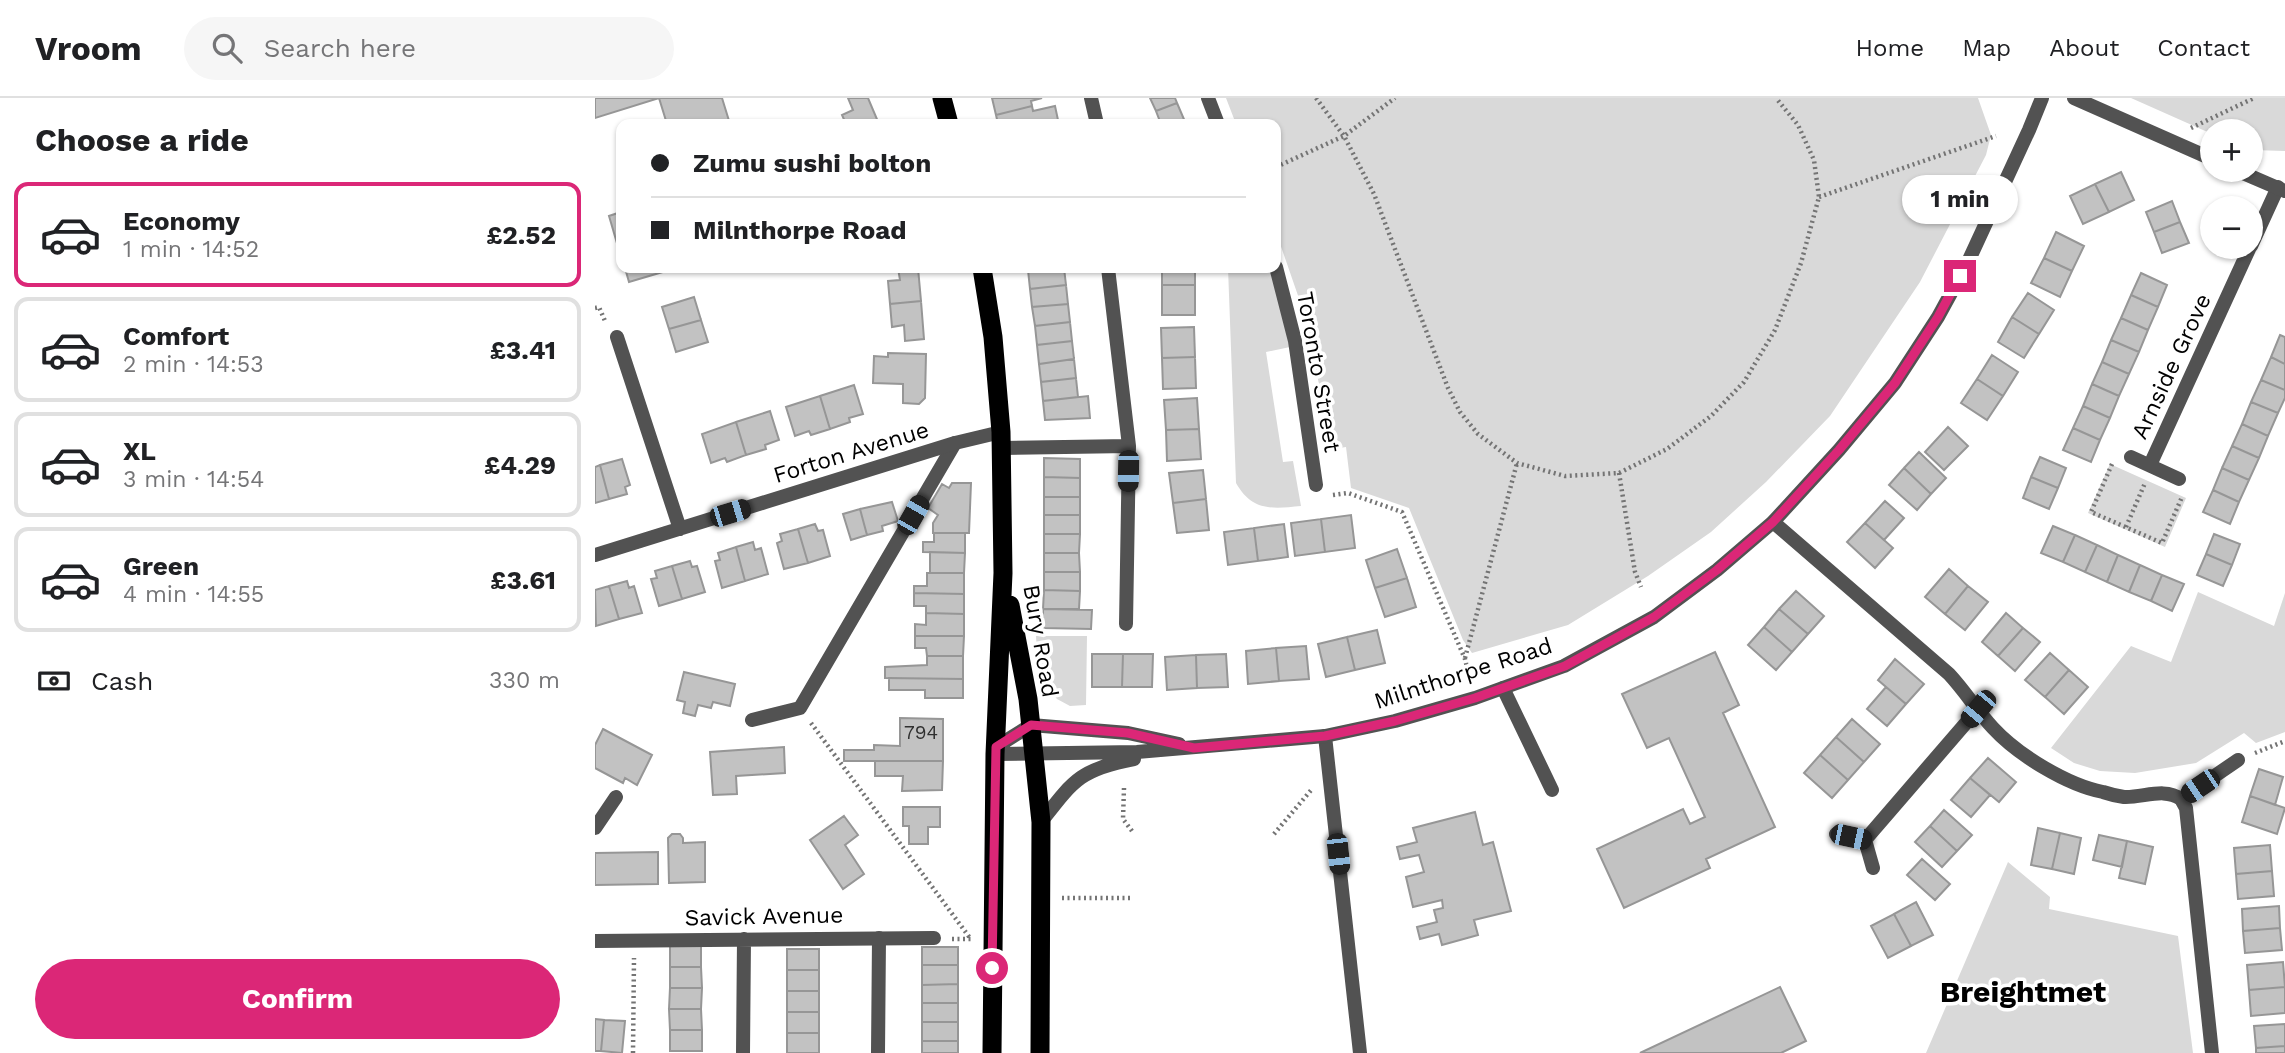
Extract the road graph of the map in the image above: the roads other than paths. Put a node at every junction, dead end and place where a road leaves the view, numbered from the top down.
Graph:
1 (942, 98) edge
2 (1091, 98) edge
3 (1207, 98) edge
4 (2042, 98) edge
5 (2074, 98) edge
6 (948, 119) edge
7 (1096, 119) edge
8 (1216, 119) edge
9 (2200, 154) edge
10 (2263, 181) edge
11 (2281, 189) edge
12 (2263, 222) edge
13 (2244, 259) edge
14 (983, 273) edge
15 (1109, 273) edge
16 (1278, 273) edge
17 (617, 337) dead end
18 (1002, 440) junction
19 (955, 443) junction
20 (1129, 446) junction
21 (2131, 457) dead end
22 (2151, 466) junction
23 (2179, 479) dead end
24 (1316, 485) road end
25 (1773, 522) junction
26 (680, 529) junction
27 (595, 555) edge
28 (1003, 573) junction
29 (1126, 624) dead end
30 (1503, 688) junction
31 (1978, 709) junction
32 (751, 720) dead end
33 (1031, 725) junction
34 (1325, 736) junction
35 (1194, 748) junction
36 (995, 750) junction
37 (1033, 753) junction
38 (2238, 760) road end
39 (1552, 790) dead end
40 (616, 797) dead end
41 (2181, 799) junction
42 (1041, 822) junction
43 (595, 828) edge
44 (1836, 834) dead end
45 (1865, 840) junction
46 (1873, 868) dead end
47 (879, 938) junction
48 (934, 938) road end
49 (744, 939) junction
50 (595, 941) edge
51 (743, 1053) edge
52 (879, 1053) edge
53 (992, 1053) edge
54 (1040, 1053) edge
55 (1360, 1053) edge
56 (2212, 1053) edge

1 - 6 highway
2 - 7 street
3 - 8 street
4 - 25 street, Milnthorpe Road
5 - 9 street
10 - 11 street
11 - 12 street, Arnside Grove
13 - 22 street, Arnside Grove
14 - 18 highway, Bury Road
15 - 20 street
16 - 24 street, Toronto Street
17 - 26 street
18 - 19 street, Forton Avenue
18 - 20 street, Forton Avenue
18 - 28 highway, Bury Road
19 - 26 street, Forton Avenue
19 - 32 street
20 - 29 street
21 - 22 street, Arnside Grove
22 - 23 street, Arnside Grove
25 - 30 street, Milnthorpe Road
25 - 31 street
26 - 27 street, Forton Avenue
28 - 33 highway, Bury Road
28 - 36 highway, Bury Road
30 - 34 street, Milnthorpe Road
30 - 39 street
31 - 41 street
31 - 45 street
33 - 35 street
33 - 36 street
33 - 37 highway, Bury Road
34 - 35 street, Milnthorpe Road
34 - 55 street
35 - 37 street, Milnthorpe Road
35 - 42 street
36 - 37 street, Milnthorpe Road
36 - 53 highway, Bury Road
37 - 42 highway, Bury Road
38 - 41 street
40 - 43 street
41 - 56 street
42 - 54 highway, Bury Road
44 - 45 street
45 - 46 street
47 - 48 street, Savick Avenue
47 - 49 street, Savick Avenue
47 - 52 street
49 - 50 street, Savick Avenue
49 - 51 street

